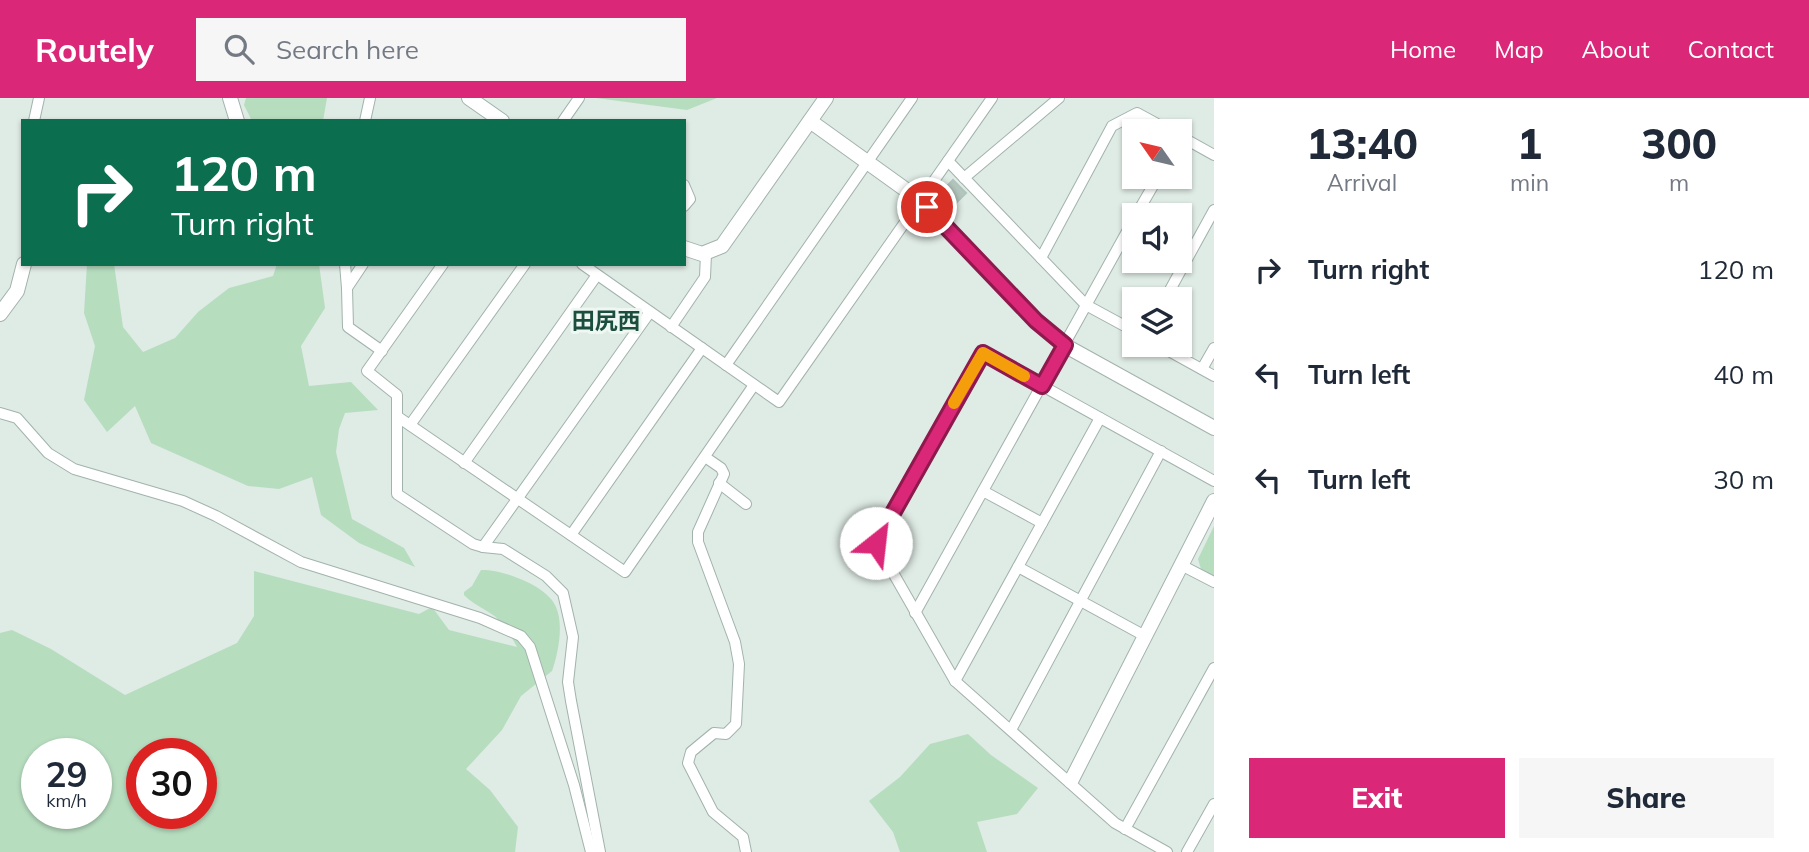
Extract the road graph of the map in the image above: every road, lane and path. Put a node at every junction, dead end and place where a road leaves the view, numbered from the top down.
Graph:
1 (39, 98) edge
2 (230, 98) edge
3 (370, 98) edge
4 (469, 98) edge
5 (579, 98) edge
6 (826, 98) edge
7 (912, 98) edge
8 (992, 98) edge
9 (1059, 98) edge
10 (366, 117) edge
11 (34, 119) edge
12 (236, 119) edge
13 (499, 119) edge
14 (564, 119) edge
15 (1125, 119) edge
16 (1148, 119) edge
17 (810, 121) junction
18 (1122, 121) edge
19 (1192, 143) edge
20 (1214, 155) edge
21 (948, 161) junction
22 (868, 162) junction
23 (964, 178) junction
24 (920, 200) junction
25 (1214, 210) edge
26 (1122, 240) edge
27 (686, 249) edge
28 (706, 254) junction
29 (1041, 258) junction
30 (23, 266) edge
31 (345, 266) edge
32 (362, 266) edge
33 (442, 266) edge
34 (524, 266) edge
35 (585, 266) edge
36 (597, 275) junction
37 (1172, 287) edge
38 (347, 288) junction
39 (1086, 305) junction
40 (650, 312) junction
41 (0, 314) edge
42 (1122, 324) edge
43 (671, 327) junction
44 (1065, 345) junction
45 (702, 348) junction
46 (1214, 348) edge
47 (382, 351) junction
48 (1180, 357) edge
49 (726, 365) junction
50 (1202, 369) junction
51 (1214, 376) edge
52 (754, 385) junction
53 (1042, 386) junction
54 (0, 413) edge
55 (398, 417) junction
56 (1100, 418) junction
57 (410, 425) junction
58 (1214, 428) edge
59 (1161, 452) junction
60 (705, 457) junction
61 (464, 463) junction
62 (1214, 481) edge
63 (719, 483) junction
64 (983, 491) junction
65 (518, 499) junction
66 (1214, 500) edge
67 (746, 504) dead end
68 (1042, 523) junction
69 (571, 535) junction
70 (483, 547) junction
71 (1181, 565) junction
72 (1018, 567) junction
73 (1214, 582) edge
74 (1080, 601) junction
75 (915, 613) junction
76 (1145, 636) junction
77 (1214, 668) edge
78 (955, 681) junction
79 (1011, 730) junction
80 (1071, 781) junction
81 (1214, 804) edge
82 (1125, 830) junction
83 (591, 852) edge
84 (600, 852) edge
85 (746, 852) edge
86 (1167, 852) edge
87 (1187, 852) edge

1 - 11 street
2 - 12 street
3 - 10 street
4 - 13 street
5 - 14 street
6 - 17 street
7 - 22 street
8 - 21 street
9 - 23 street
15 - 16 street
17 - 22 street
17 - 28 street
18 - 29 street
19 - 20 street
21 - 23 street
21 - 24 street
22 - 24 street
22 - 49 street
23 - 29 street
24 - 44 street
24 - 52 street
25 - 37 street
26 - 39 street
27 - 28 street
28 - 43 street
29 - 39 street
30 - 41 street
31 - 38 street
32 - 38 street
33 - 47 street
34 - 57 street
35 - 36 street
36 - 40 street
36 - 61 street
38 - 47 street
39 - 42 street
39 - 44 street
40 - 43 street
40 - 65 street
43 - 45 street
44 - 53 street
44 - 58 street
45 - 49 street
45 - 69 street
46 - 50 street
47 - 55 street
48 - 50 street
49 - 52 street
50 - 51 street
52 - 60 street
53 - 56 street
53 - 64 street
53 - 75 street
54 - 83 street
55 - 57 street
55 - 70 street
56 - 59 street
56 - 68 street
57 - 61 street
59 - 62 street
59 - 74 street
60 - 63 street
60 - 69 street
61 - 65 street
63 - 67 street
63 - 85 street
64 - 68 street
64 - 75 street
65 - 69 street
65 - 70 street
66 - 71 street
68 - 72 street
70 - 84 street
71 - 73 street
71 - 76 street
72 - 74 street
72 - 78 street
74 - 76 street
74 - 79 street
75 - 78 street
76 - 80 street
77 - 82 street
78 - 79 street
79 - 80 street
80 - 82 street
81 - 87 street
82 - 86 street

